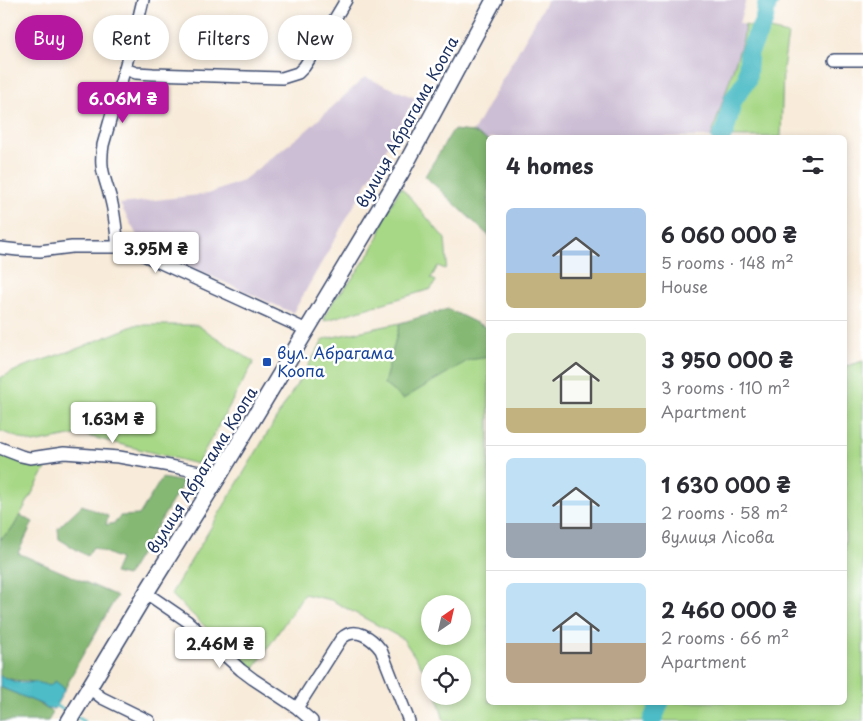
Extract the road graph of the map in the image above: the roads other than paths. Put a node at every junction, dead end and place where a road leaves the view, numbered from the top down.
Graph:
1 (143, 0) edge
2 (494, 0) edge
3 (343, 2) edge
4 (834, 60) dead end
5 (863, 60) edge
6 (125, 69) junction
7 (118, 247) junction
8 (0, 248) edge
9 (307, 330) junction
10 (0, 448) edge
11 (219, 476) junction
12 (146, 593) junction
13 (89, 688) junction
14 (297, 708) junction
15 (68, 721) edge
16 (149, 721) edge
17 (312, 721) edge
18 (409, 721) edge

1 - 6 street
2 - 9 main road, вулиця Абрагама Коопа
3 - 6 street
4 - 5 street
6 - 7 street
7 - 8 street
7 - 9 street
9 - 11 main road, вулиця Абрагама Коопа
10 - 11 street
11 - 12 main road, вулиця Абрагама Коопа
12 - 13 main road, вулиця Абрагама Коопа
12 - 14 street
13 - 15 main road, вулиця Абрагама Коопа
13 - 16 street
14 - 17 street
14 - 18 street

